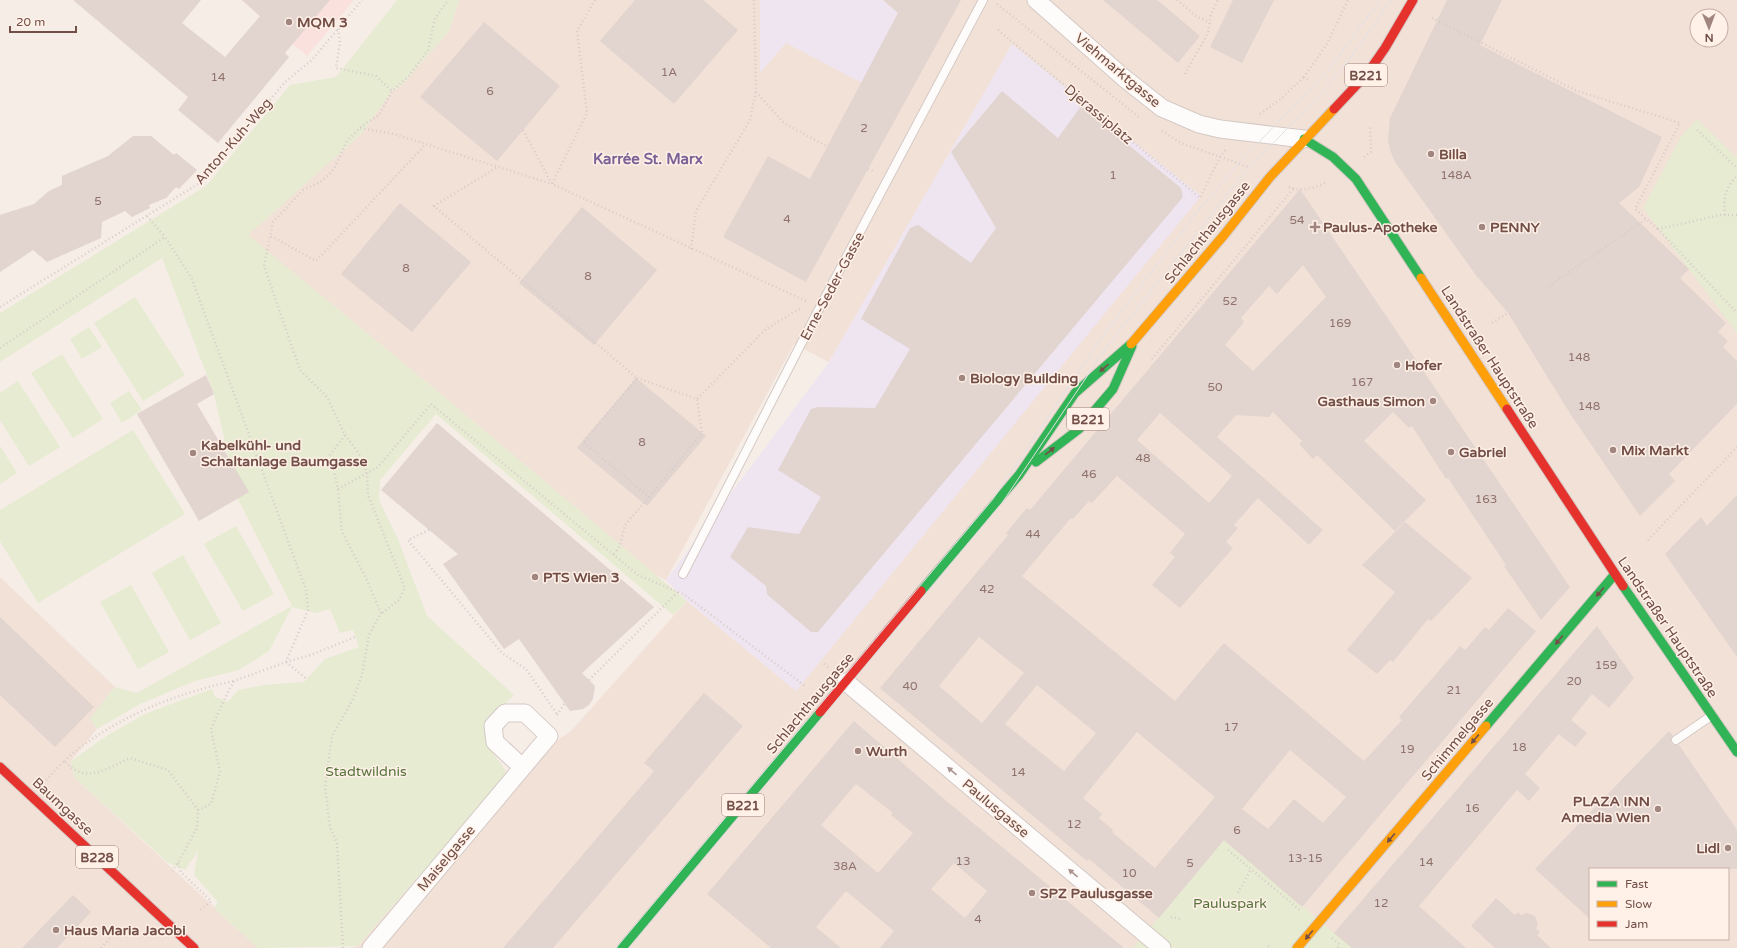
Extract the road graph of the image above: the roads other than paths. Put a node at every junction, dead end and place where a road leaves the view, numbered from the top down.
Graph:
1 (983, 0) edge
2 (1036, 0) edge
3 (1414, 0) edge
4 (1304, 139) junction
5 (1133, 342) junction
6 (1019, 475) junction
7 (683, 574) dead end
8 (1615, 574) junction
9 (846, 682) junction
10 (1712, 716) junction
11 (1676, 740) dead end
12 (1737, 752) edge
13 (0, 767) edge
14 (522, 767) dead end
15 (194, 948) edge
16 (371, 948) edge
17 (622, 948) edge
18 (1162, 948) edge
19 (1297, 948) edge

1 - 7 lane, Erne-Seder-Gasse
2 - 4 street, Viehmarktgasse
3 - 4 main road, B221
4 - 5 main road, Schlachthausgasse / B221
4 - 8 main road, Landstraßer Hauptstraße
5 -> 6 main road, Schlachthausgasse / B221
6 -> 5 main road, Schlachthausgasse / B221
6 - 9 main road, Schlachthausgasse / B221
8 - 10 main road, Landstraßer Hauptstraße
8 -> 19 main road, Schimmelgasse
9 - 17 main road, Schlachthausgasse / B221
18 -> 9 street, Paulusgasse
10 - 11 lane
10 - 12 main road, Landstraßer Hauptstraße
13 - 15 main road, Baumgasse / B228
14 - 16 street, Maiselgasse

